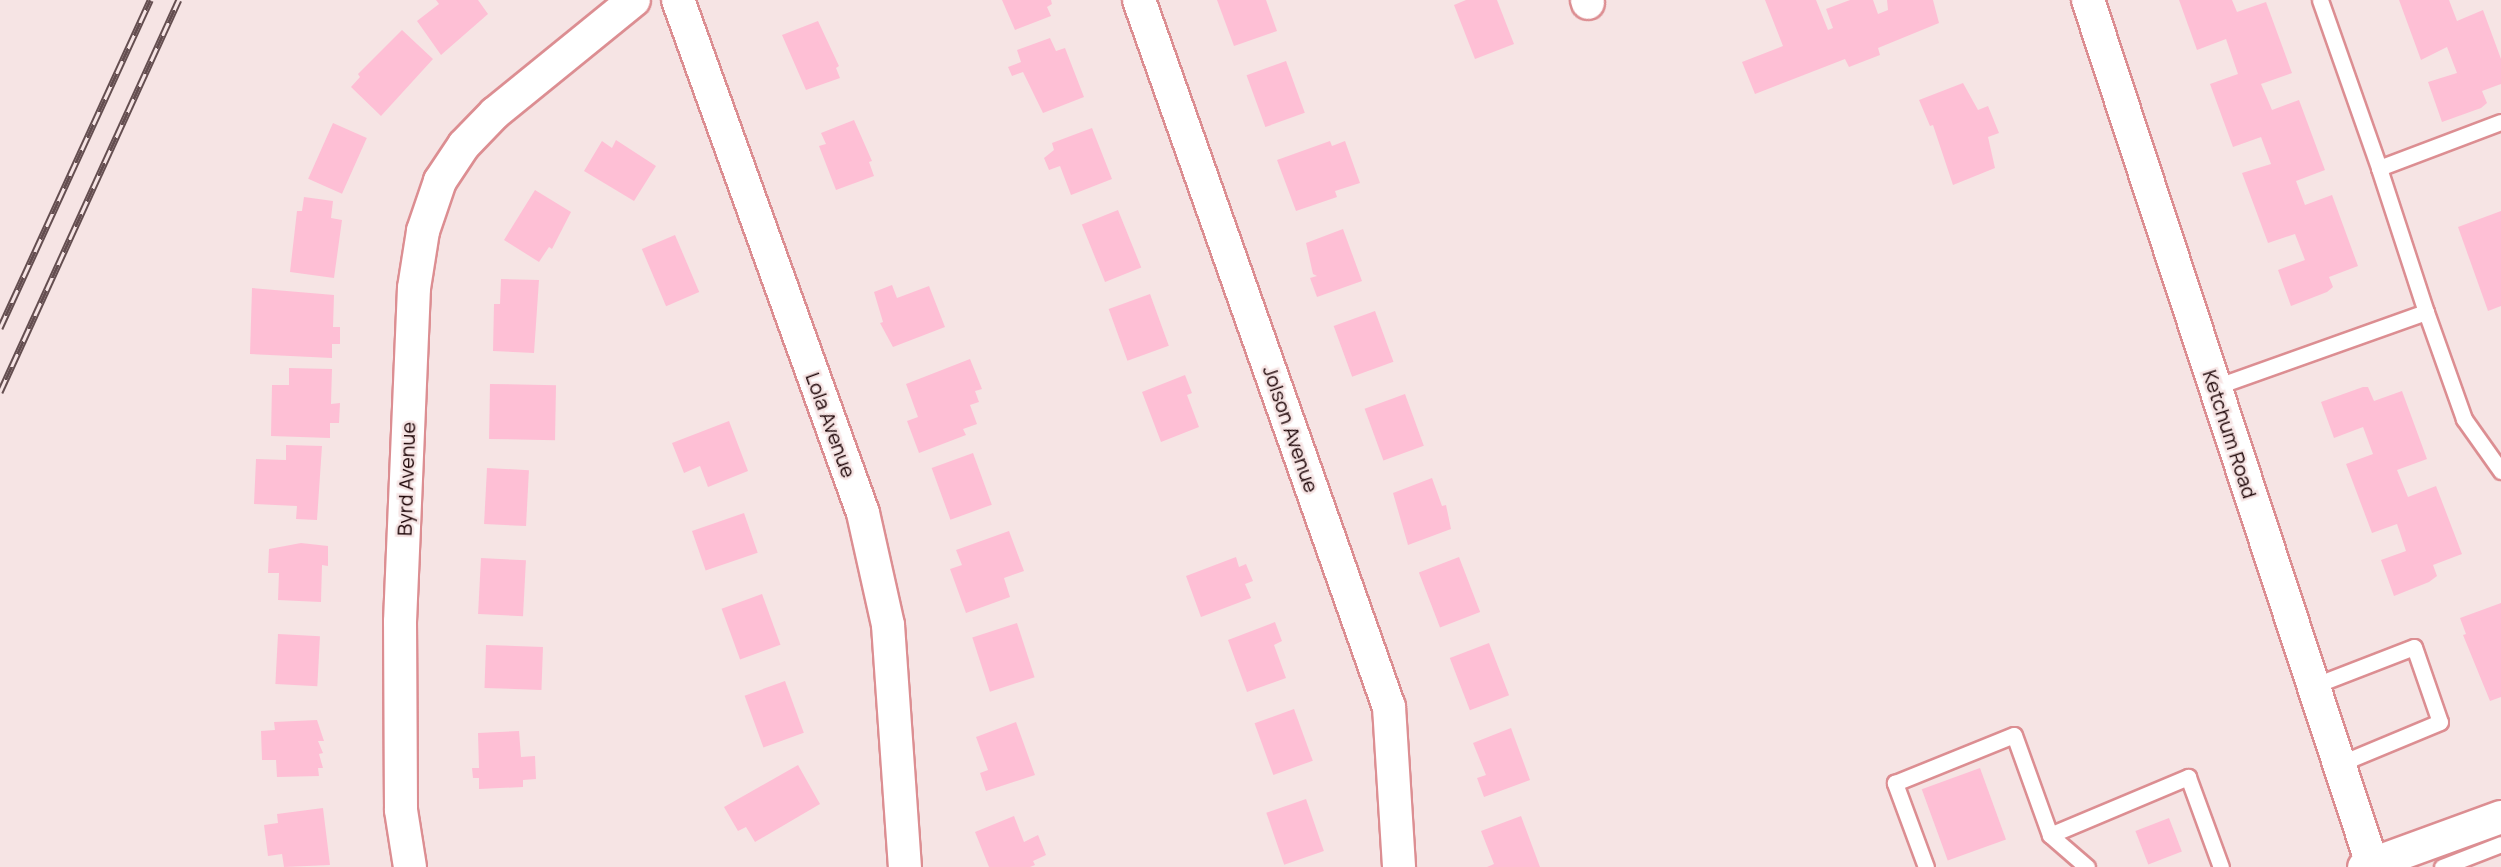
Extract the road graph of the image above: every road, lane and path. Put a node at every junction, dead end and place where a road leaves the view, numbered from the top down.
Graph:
1 (634, 0) edge
2 (678, 0) edge
3 (1139, 0) edge
4 (2088, 0) edge
5 (2320, 0) edge
6 (2501, 122) edge
7 (2379, 168) junction
8 (2426, 312) junction
9 (2215, 387) junction
10 (2501, 471) edge
11 (2313, 686) junction
12 (2339, 764) junction
13 (2501, 817) edge
14 (2050, 835) junction
15 (2501, 844) edge
16 (2370, 866) edge
17 (410, 867) edge
18 (905, 867) edge
19 (1400, 867) edge
20 (1926, 867) edge
21 (2087, 867) edge
22 (2221, 867) edge
23 (2442, 867) edge

1 - 17 street, Byrd Avenue
2 - 18 street, Lola Avenue
3 - 19 street, Jolson Avenue
4 - 9 street, Ketchum Road
5 - 7 lane
6 - 7 lane
7 - 8 lane
8 - 9 lane
8 - 10 lane
9 - 11 street, Ketchum Road
11 - 12 street, Ketchum Road
11 - 12 lane
12 - 16 street, Ketchum Road
13 - 16 street
14 - 20 lane
14 - 21 lane
14 - 22 lane
15 - 23 lane

